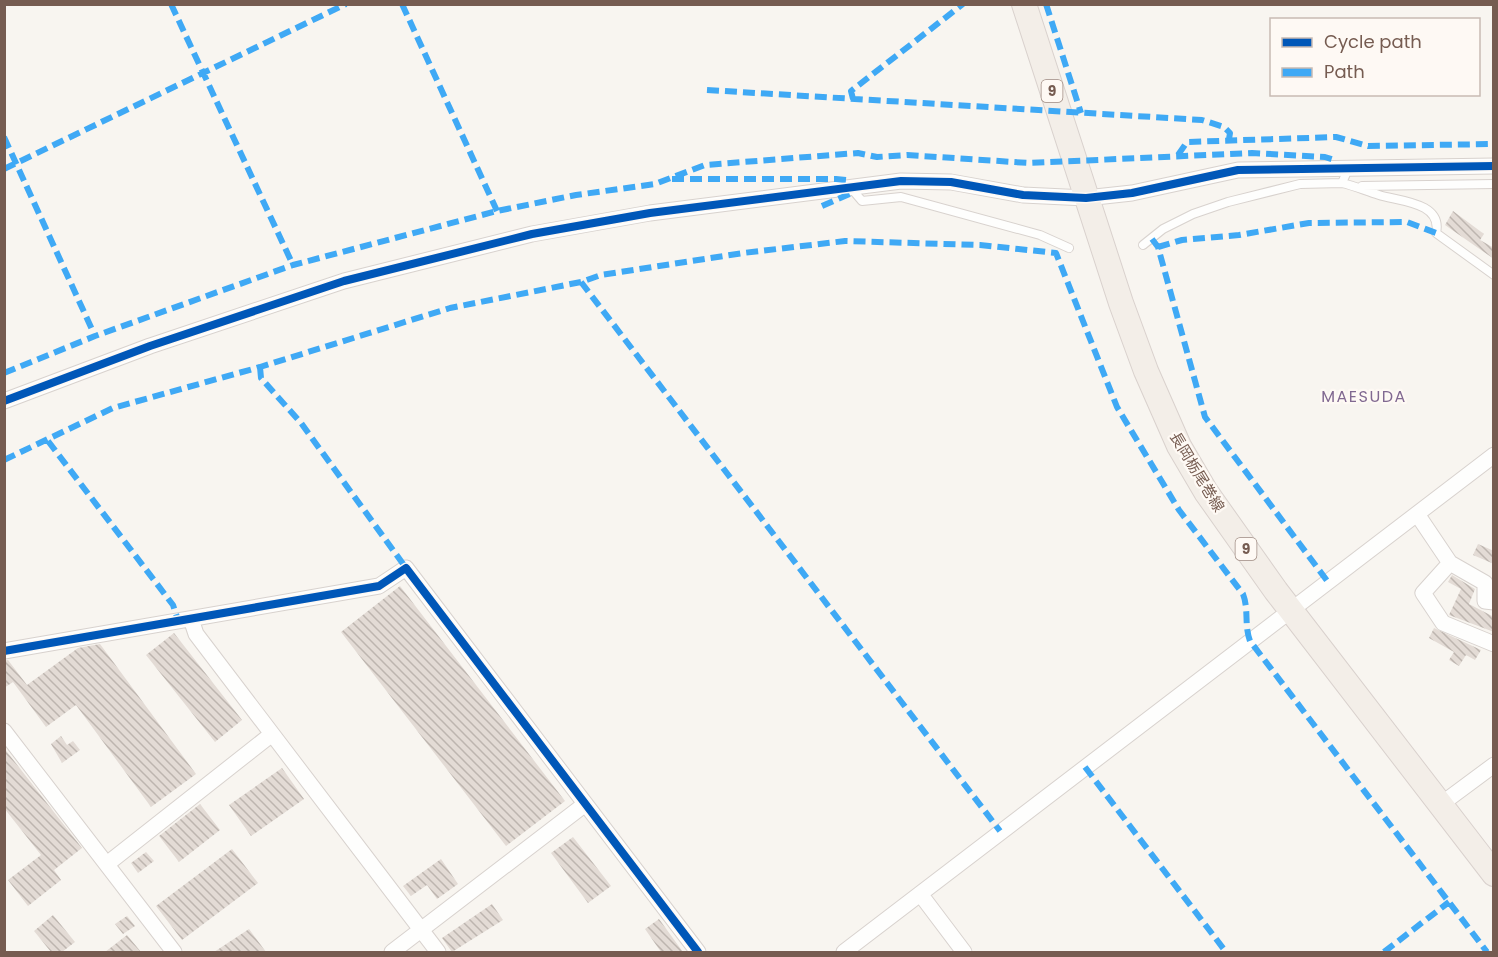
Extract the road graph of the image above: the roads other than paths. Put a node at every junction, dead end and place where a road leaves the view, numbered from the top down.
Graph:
1 (1024, 4) edge
2 (1494, 166) edge
3 (1348, 167) junction
4 (1342, 183) junction
5 (1494, 184) edge
6 (1357, 186) junction
7 (850, 187) junction
8 (1083, 188) junction
9 (1143, 244) dead end
10 (1069, 248) dead end
11 (1494, 275) edge
12 (4, 401) edge
13 (1491, 463) edge
14 (1417, 514) junction
15 (1450, 563) junction
16 (1494, 602) edge
17 (1290, 609) junction
18 (191, 620) junction
19 (1494, 644) edge
20 (4, 651) edge
21 (4, 731) edge
22 (272, 735) junction
23 (1494, 765) edge
24 (584, 805) junction
25 (1440, 805) junction
26 (107, 864) junction
27 (1494, 874) edge
28 (921, 896) junction
29 (422, 930) junction
30 (174, 952) edge
31 (392, 952) edge
32 (438, 952) edge
33 (698, 952) edge
34 (844, 952) edge
35 (964, 952) edge

1 - 8 main road, 長岡栃尾巻線 / 9
2 - 3 street
3 - 4 lane
3 - 8 street
4 - 6 lane
4 - 9 lane
5 - 6 lane
6 - 11 lane
7 - 8 street
7 - 10 lane
7 - 12 street
8 - 17 main road, 長岡栃尾巻線 / 9
13 - 14 street
14 - 15 street
14 - 17 street
15 - 16 street
15 - 19 street
17 - 25 main road, 長岡栃尾巻線 / 9
17 - 28 street
18 - 20 street
18 - 22 street
18 - 24 street
21 - 26 street
22 - 26 street
22 - 29 street
23 - 25 street
24 - 29 street
24 - 33 street
25 - 27 main road, 長岡栃尾巻線 / 9
26 - 30 street
28 - 34 street
28 - 35 street
29 - 31 street
29 - 32 street

